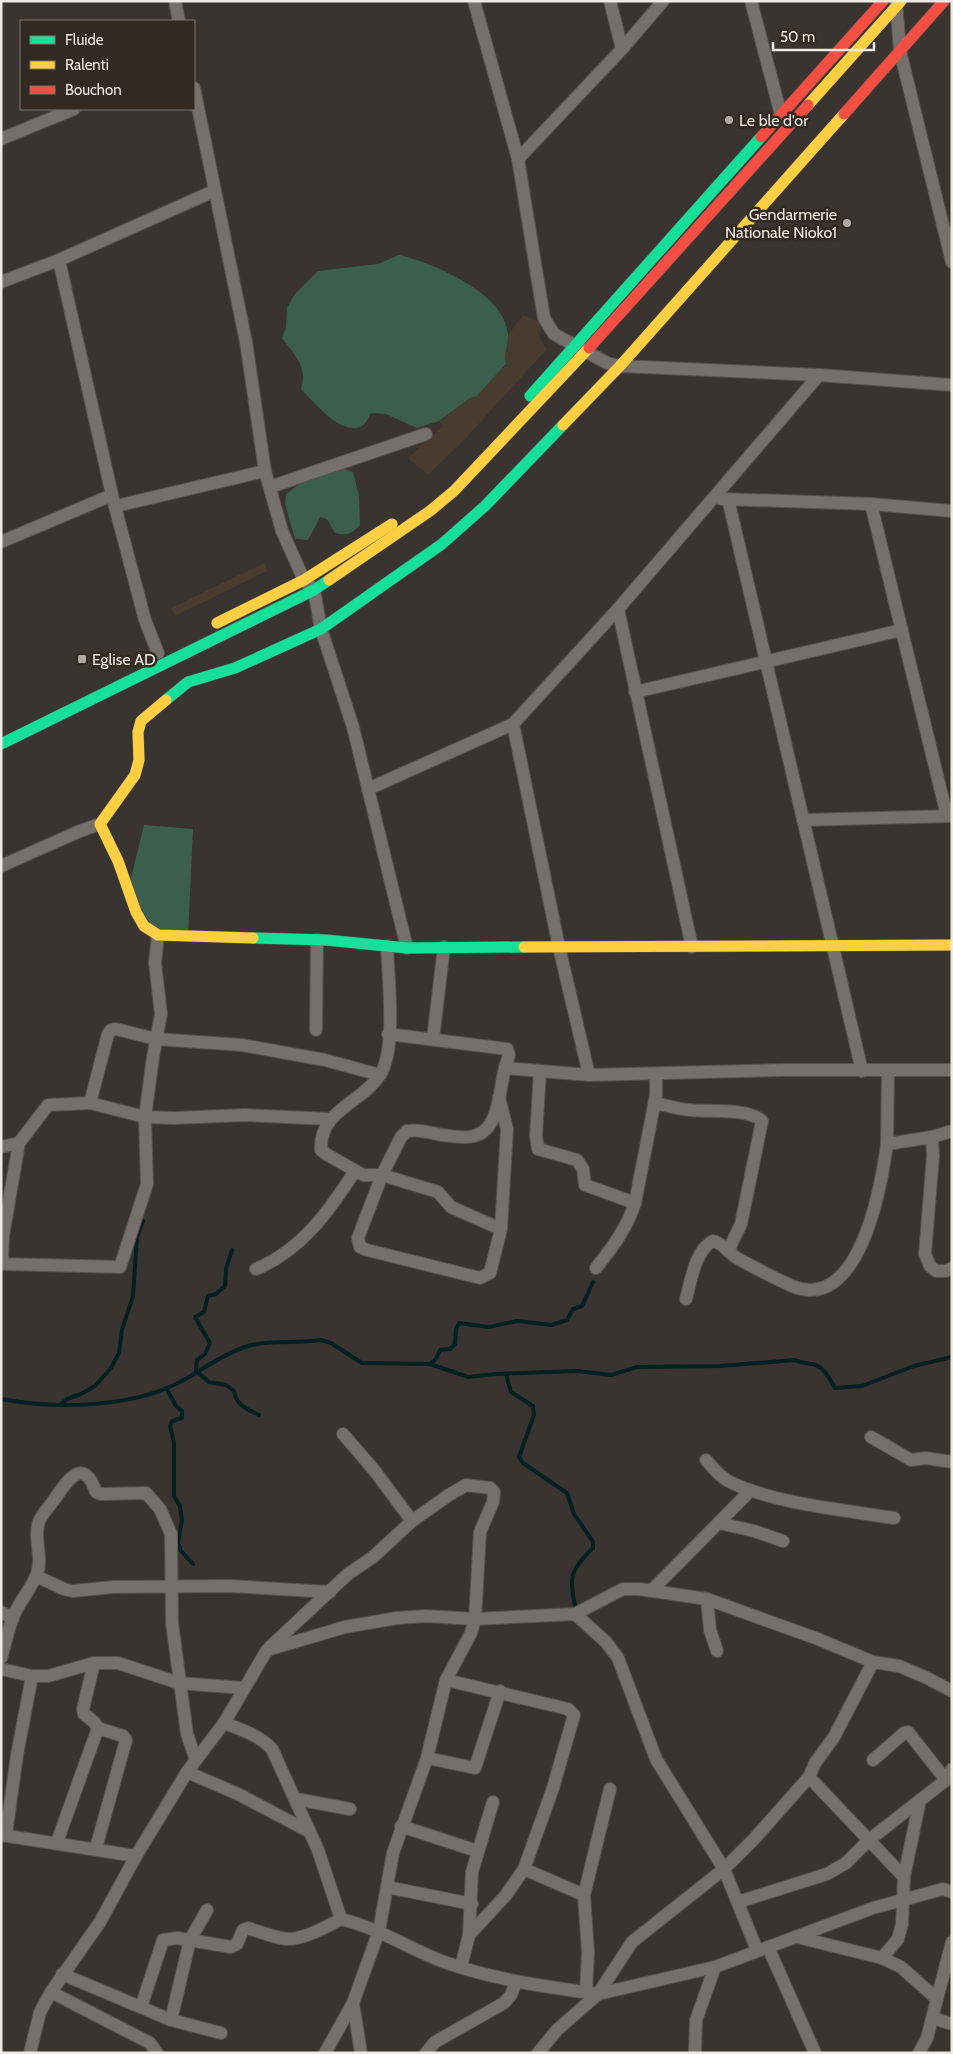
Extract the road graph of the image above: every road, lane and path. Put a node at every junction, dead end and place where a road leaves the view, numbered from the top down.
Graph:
1 (174, 1) edge
2 (474, 1) edge
3 (610, 1) edge
4 (663, 1) edge
5 (751, 1) edge
6 (883, 1) edge
7 (944, 1) edge
8 (898, 3) edge
9 (179, 20) edge
10 (622, 49) junction
11 (900, 51) junction
12 (195, 93) edge
13 (72, 110) edge
14 (781, 115) junction
15 (1, 139) edge
16 (518, 159) junction
17 (214, 191) junction
18 (948, 223) edge
19 (59, 260) junction
20 (952, 262) edge
21 (1, 282) edge
22 (574, 346) junction
23 (586, 352) junction
24 (620, 366) junction
25 (819, 375) junction
26 (952, 385) edge
27 (426, 434) dead end
28 (265, 470) junction
29 (452, 476) dead end
30 (270, 487) junction
31 (438, 489) dead end
32 (713, 499) junction
33 (728, 499) junction
34 (114, 500) junction
35 (871, 504) junction
36 (952, 511) edge
37 (2, 538) edge
38 (304, 580) junction
39 (314, 590) junction
40 (618, 609) junction
41 (209, 627) dead end
42 (321, 629) junction
43 (902, 630) junction
44 (158, 653) dead end
45 (766, 664) junction
46 (93, 685) dead end
47 (635, 692) junction
48 (513, 724) junction
49 (1, 732) edge
50 (1, 744) edge
51 (368, 789) junction
52 (949, 816) edge
53 (803, 820) junction
54 (100, 824) junction
55 (1, 866) edge
56 (158, 935) junction
57 (318, 940) junction
58 (952, 945) edge
59 (387, 946) junction
60 (833, 946) junction
61 (559, 947) junction
62 (692, 947) junction
63 (407, 948) junction
64 (444, 948) junction
65 (316, 1030) dead end
66 (388, 1034) junction
67 (156, 1039) junction
68 (433, 1039) junction
69 (505, 1068) junction
70 (952, 1070) edge
71 (540, 1071) junction
72 (862, 1071) junction
73 (888, 1072) junction
74 (380, 1075) junction
75 (589, 1075) junction
76 (656, 1075) junction
77 (499, 1098) junction
78 (90, 1103) junction
79 (654, 1103) junction
80 (145, 1117) junction
81 (330, 1119) junction
82 (952, 1131) edge
83 (932, 1136) junction
84 (19, 1143) junction
85 (887, 1144) junction
86 (1, 1147) edge
87 (355, 1171) junction
88 (382, 1175) junction
89 (5, 1202) edge
90 (635, 1203) junction
91 (502, 1229) junction
92 (728, 1251) junction
93 (2, 1264) edge
94 (596, 1268) dead end
95 (952, 1268) edge
96 (256, 1269) dead end
97 (686, 1299) dead end
98 (342, 1434) dead end
99 (871, 1437) dead end
100 (706, 1460) dead end
101 (952, 1462) edge
102 (751, 1490) junction
103 (894, 1518) dead end
104 (412, 1521) junction
105 (719, 1522) junction
106 (783, 1541) dead end
107 (36, 1576) junction
108 (173, 1588) junction
109 (651, 1591) junction
110 (330, 1592) junction
111 (707, 1600) junction
112 (575, 1614) junction
113 (7, 1615) edge
114 (475, 1619) junction
115 (267, 1650) junction
116 (717, 1651) dead end
117 (1, 1658) edge
118 (874, 1662) junction
119 (94, 1663) junction
120 (1, 1669) edge
121 (32, 1676) junction
122 (446, 1680) junction
123 (179, 1683) junction
124 (243, 1688) junction
125 (500, 1691) junction
126 (952, 1691) edge
127 (224, 1723) junction
128 (98, 1728) junction
129 (427, 1758) junction
130 (196, 1760) junction
131 (873, 1760) dead end
132 (187, 1772) junction
133 (949, 1774) edge
134 (809, 1777) junction
135 (610, 1789) dead end
136 (296, 1799) junction
137 (920, 1800) junction
138 (493, 1802) dead end
139 (350, 1809) dead end
140 (401, 1826) junction
141 (310, 1832) junction
142 (4, 1834) edge
143 (868, 1840) junction
144 (57, 1842) junction
145 (96, 1848) junction
146 (477, 1851) junction
147 (136, 1856) junction
148 (524, 1869) junction
149 (724, 1869) junction
150 (904, 1877) junction
151 (387, 1887) junction
152 (952, 1892) edge
153 (584, 1895) junction
154 (903, 1899) junction
155 (738, 1902) junction
156 (472, 1904) junction
157 (207, 1910) dead end
158 (341, 1919) junction
159 (379, 1931) junction
160 (469, 1935) junction
161 (797, 1937) junction
162 (190, 1940) junction
163 (952, 1942) edge
164 (762, 1949) junction
165 (882, 1958) junction
166 (715, 1967) junction
167 (462, 1968) junction
168 (62, 1974) junction
169 (516, 1982) junction
170 (51, 1992) junction
171 (592, 1993) junction
172 (937, 1998) junction
173 (353, 2003) junction
174 (141, 2007) junction
175 (934, 2018) junction
176 (171, 2020) junction
177 (952, 2024) edge
178 (221, 2033) dead end
179 (30, 2053) edge
180 (157, 2053) edge
181 (325, 2053) edge
182 (360, 2053) edge
183 (426, 2053) edge
184 (538, 2053) edge
185 (696, 2053) edge
186 (816, 2053) edge
187 (919, 2053) edge

1 - 9 street
2 - 16 street
3 - 10 street
4 - 10 street
5 - 14 street
6 - 14 street
7 - 11 street
8 - 11 street
8 - 23 street
10 - 16 street
11 - 18 street
11 - 24 street
12 - 17 street
13 - 15 street
14 - 22 street
16 - 22 street
17 - 19 street
17 - 28 street
18 - 20 street
19 - 21 street
19 - 34 street
22 - 23 street
22 - 29 street
23 - 24 street
23 - 39 street
24 - 25 street
24 - 42 street
25 - 26 street
25 - 32 street
27 - 30 street
28 - 30 street
28 - 34 street
30 - 38 street
31 - 38 street
32 - 33 street
32 - 40 street
33 - 35 street
33 - 45 street
34 - 37 street
34 - 44 street
35 - 36 street
35 - 43 street
38 - 39 street
38 - 41 street
39 - 42 street
39 - 50 street
40 - 47 street
40 - 48 street
42 - 51 street
42 - 54 street
43 - 45 street
43 - 52 street
45 - 47 street
45 - 53 street
46 - 49 street
47 - 62 street
48 - 51 street
48 - 61 street
51 - 63 street
52 - 53 street
53 - 60 street
54 - 55 street
54 - 56 street
56 - 57 street
56 - 67 street
57 - 59 street
57 - 65 street
58 - 60 street
59 - 63 street
59 - 66 street
60 - 62 street
60 - 72 street
61 - 62 street
61 - 64 street
61 - 75 street
63 - 64 street
64 - 68 street
66 - 68 street
66 - 74 street
67 - 74 street
67 - 78 street
67 - 80 street
68 - 69 street
69 - 71 street
69 - 77 street
70 - 73 street
71 - 75 street
71 - 90 street
72 - 73 street
72 - 76 street
73 - 85 street
74 - 81 street
75 - 76 street
76 - 79 street
77 - 88 street
77 - 91 street
78 - 80 street
78 - 84 street
79 - 90 street
79 - 92 street
80 - 81 street
80 - 93 street
81 - 87 street
82 - 83 street
83 - 85 street
83 - 95 street
84 - 86 street
84 - 89 street
85 - 92 street
87 - 88 street
87 - 96 street
88 - 91 street
88 - 91 street
89 - 93 street
90 - 94 street
92 - 97 street
98 - 104 street
99 - 101 street
100 - 102 street
102 - 103 street
102 - 105 street
104 - 110 street
104 - 114 street
105 - 106 street
105 - 109 street
107 - 108 street
107 - 108 street
107 - 113 street
108 - 110 street
108 - 123 street
109 - 111 street
109 - 112 street
110 - 115 street
111 - 116 street
111 - 118 street
112 - 114 street
112 - 149 street
113 - 117 street
114 - 115 street
114 - 122 street
115 - 124 street
118 - 126 street
118 - 134 street
119 - 121 street
119 - 123 street
119 - 128 street
120 - 121 street
121 - 142 street
122 - 125 street
122 - 129 street
123 - 124 street
123 - 130 street
124 - 127 street
125 - 129 street
125 - 148 street
127 - 130 street
127 - 136 street
128 - 144 street
128 - 145 street
129 - 140 street
130 - 132 street
131 - 133 street
132 - 141 street
132 - 147 street
133 - 137 street
134 - 143 street
134 - 149 street
135 - 153 street
136 - 139 street
136 - 141 street
137 - 143 street
137 - 150 street
138 - 146 street
140 - 146 street
140 - 151 street
141 - 158 street
142 - 144 street
143 - 150 street
143 - 155 street
144 - 145 street
145 - 147 street
146 - 156 street
147 - 168 street
148 - 153 street
148 - 160 street
149 - 155 street
149 - 171 street
150 - 154 street
151 - 156 street
151 - 159 street
152 - 154 street
153 - 171 street
154 - 161 street
154 - 165 street
155 - 164 street
156 - 160 street
157 - 162 street
158 - 159 street
158 - 162 street
159 - 167 street
159 - 173 street
160 - 167 street
161 - 164 street
161 - 165 street
162 - 174 street
162 - 176 street
163 - 172 street
164 - 166 street
164 - 186 street
165 - 172 street
166 - 171 street
166 - 185 street
167 - 169 street
168 - 170 street
168 - 174 street
169 - 171 street
169 - 183 street
170 - 179 street
170 - 180 street
171 - 184 street
172 - 175 street
173 - 181 street
173 - 182 street
174 - 176 street
175 - 177 street
175 - 187 street
176 - 178 street

